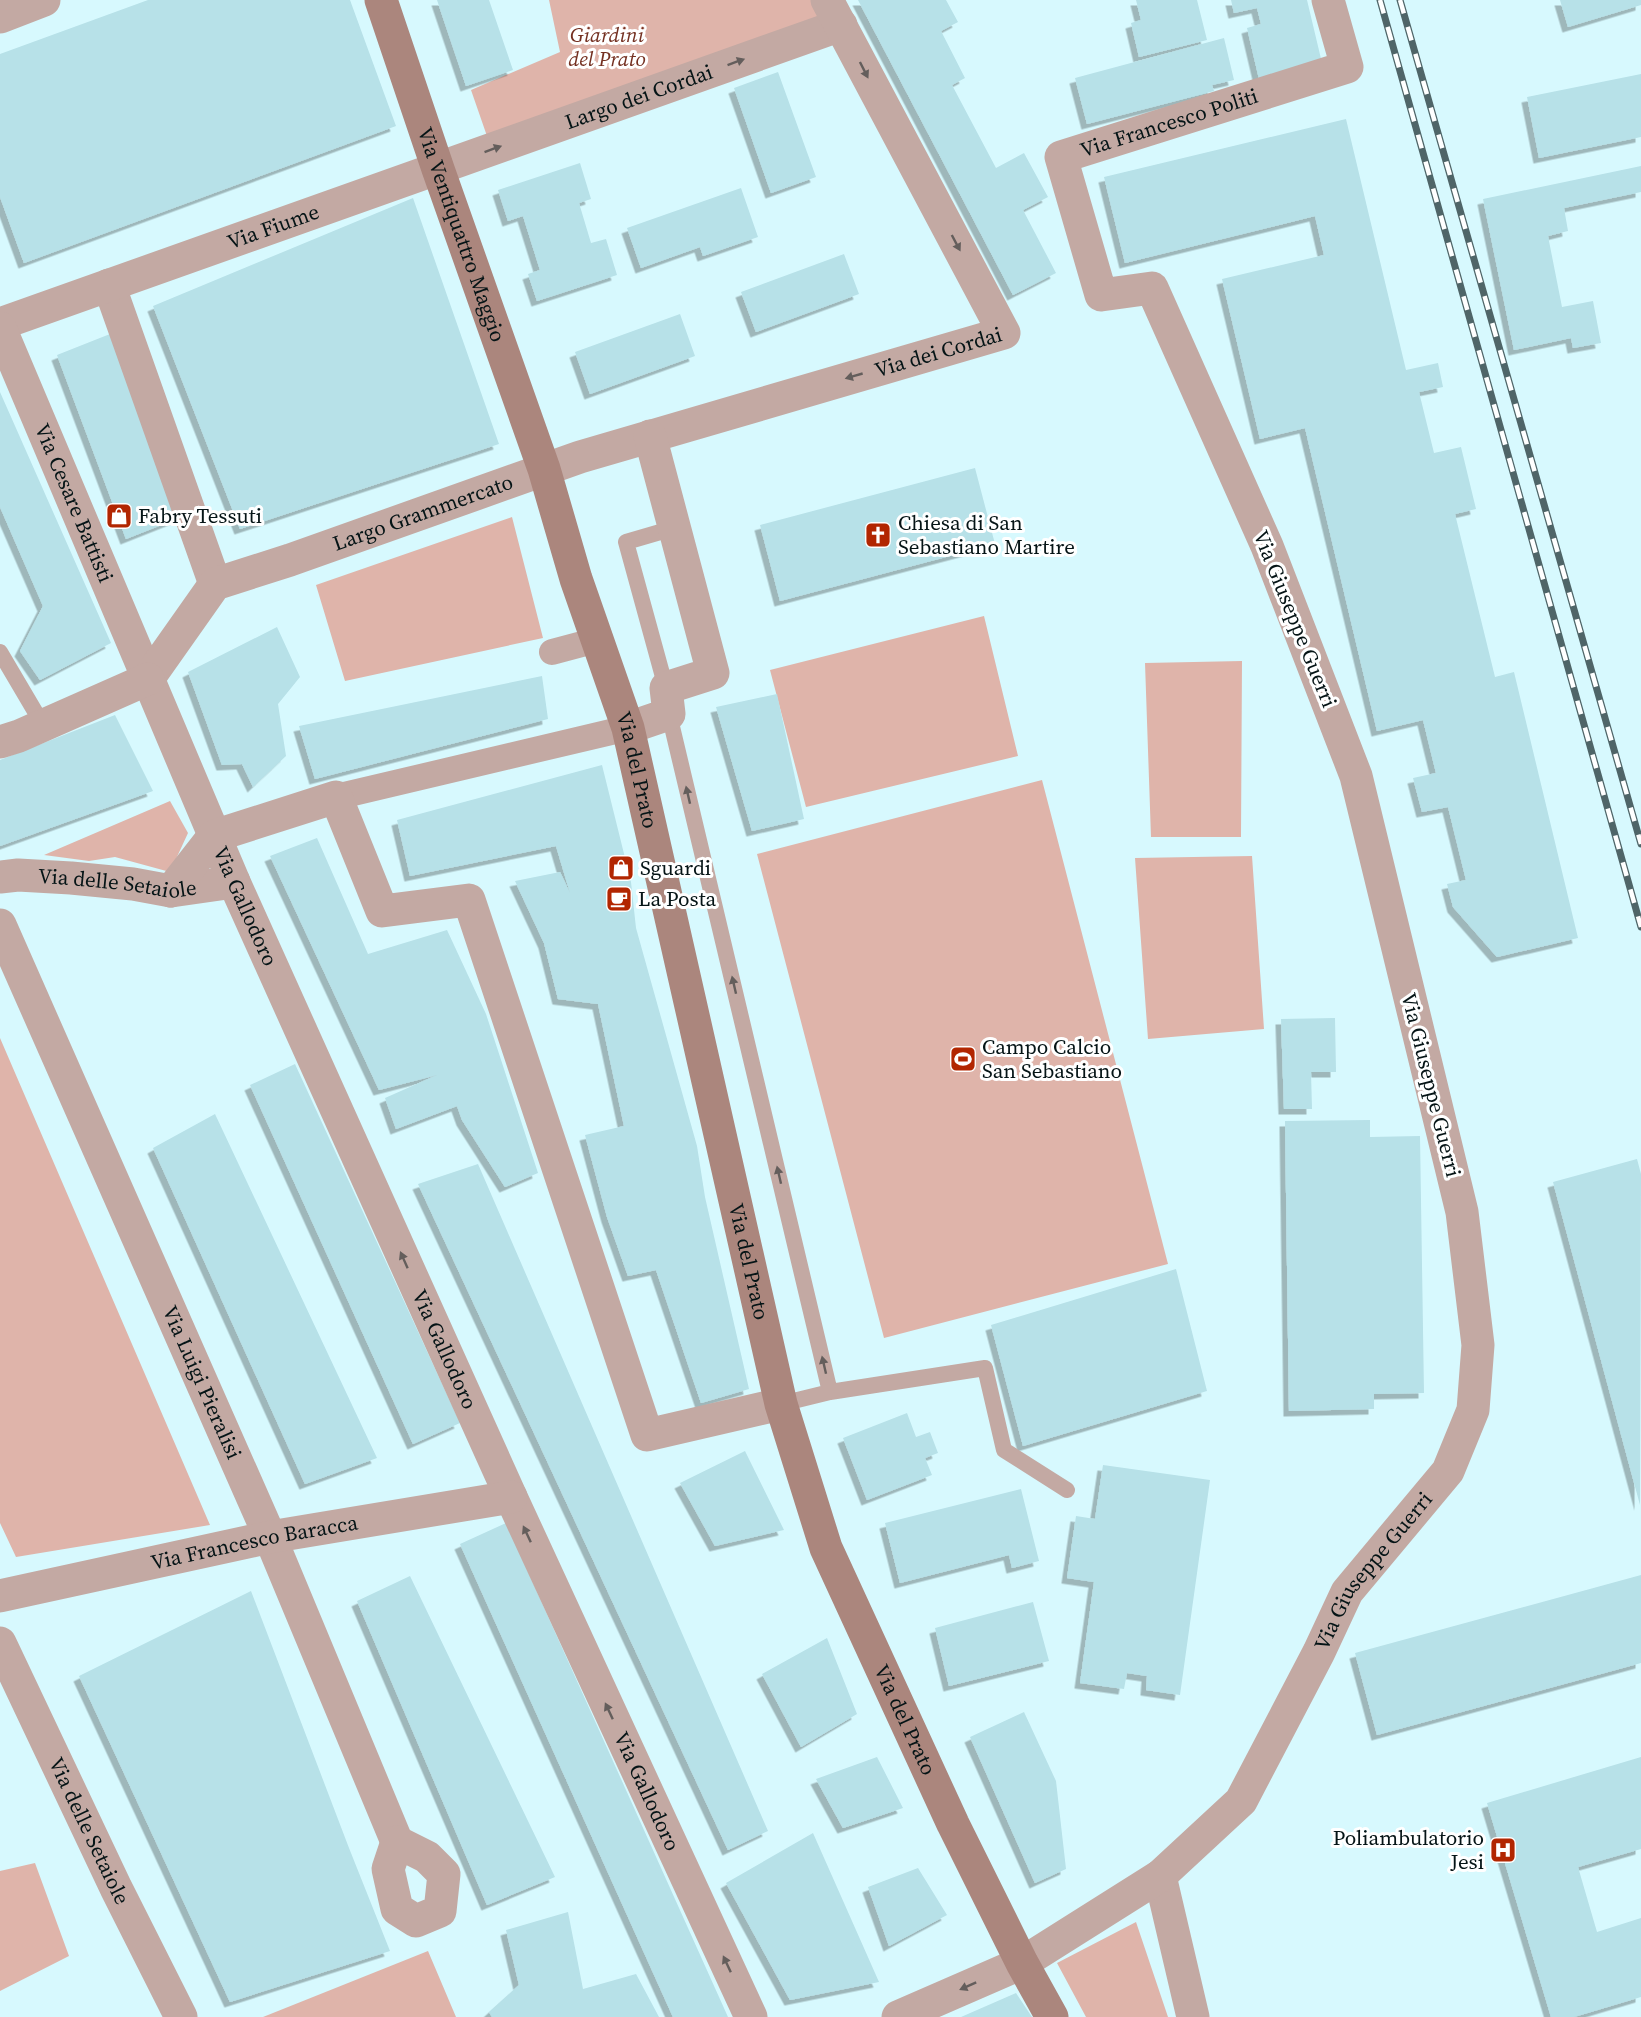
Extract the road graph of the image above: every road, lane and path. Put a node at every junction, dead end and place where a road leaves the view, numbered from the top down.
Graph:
1 (44, 0) edge
2 (381, 0) edge
3 (1328, 0) edge
4 (834, 13) edge
5 (0, 17) edge
6 (438, 169) junction
7 (109, 285) junction
8 (1101, 295) joint
9 (0, 324) edge
10 (0, 328) edge
11 (650, 436) junction
12 (544, 469) junction
13 (674, 528) junction
14 (215, 584) junction
15 (597, 640) junction
16 (0, 652) edge
17 (552, 652) dead end
18 (148, 679) junction
19 (668, 701) junction
20 (43, 725) junction
21 (628, 728) junction
22 (0, 742) edge
23 (336, 797) junction
24 (214, 836) junction
25 (0, 877) edge
26 (234, 882) junction
27 (171, 891) junction
28 (0, 925) edge
29 (830, 1392) junction
30 (781, 1404) junction
31 (1067, 1490) dead end
32 (511, 1497) junction
33 (270, 1537) junction
34 (0, 1596) edge
35 (0, 1643) edge
36 (397, 1842) dead end
37 (1160, 1876) junction
38 (1022, 1963) junction
39 (181, 2017) edge
40 (752, 2017) edge
41 (898, 2017) edge
42 (1052, 2017) edge
43 (1193, 2017) edge

1 - 5 street
2 - 6 main road, Via Ventiquattro Maggio
3 - 8 street, Via Francesco Politi
6 -> 4 street, Largo dei Cordai
4 -> 11 street, Via dei Cordai
6 - 7 street, Via Fiume
6 - 12 main road, Via Ventiquattro Maggio
7 - 9 street, Via Fiume
7 - 14 street
8 - 37 street, Via Giuseppe Guerri
10 - 18 street, Via Cesare Battisti
11 - 12 street, Largo Grammercato
11 - 13 street
12 - 14 street, Largo Grammercato
12 - 15 main road, Via del Prato
13 - 19 street
13 - 19 lane
14 - 18 street
15 - 17 street
15 - 21 main road, Via del Prato
16 - 20 lane
18 - 20 street
18 - 24 street, Via Gallodoro
19 - 21 street
29 -> 19 lane
20 - 22 street
21 - 23 street
21 - 30 main road, Via del Prato
23 - 24 street
23 - 30 street
24 - 26 street, Via Gallodoro
24 - 27 street
25 - 27 street, Via delle Setaiole
26 - 27 street, Via delle Setaiole
32 -> 26 street, Via Gallodoro
28 - 33 street, Via Luigi Pieralisi
29 - 30 lane
29 - 31 lane
30 - 38 main road, Via del Prato
32 - 33 street, Via Francesco Baracca
40 -> 32 street, Via Gallodoro
33 - 34 street, Via Francesco Baracca
33 - 36 street, Via Luigi Pieralisi
35 - 39 street, Via delle Setaiole
37 - 38 street, Via Giuseppe Guerri
37 - 43 street
38 -> 41 street, Via Giuseppe Guerri
38 - 42 main road, Via del Prato

